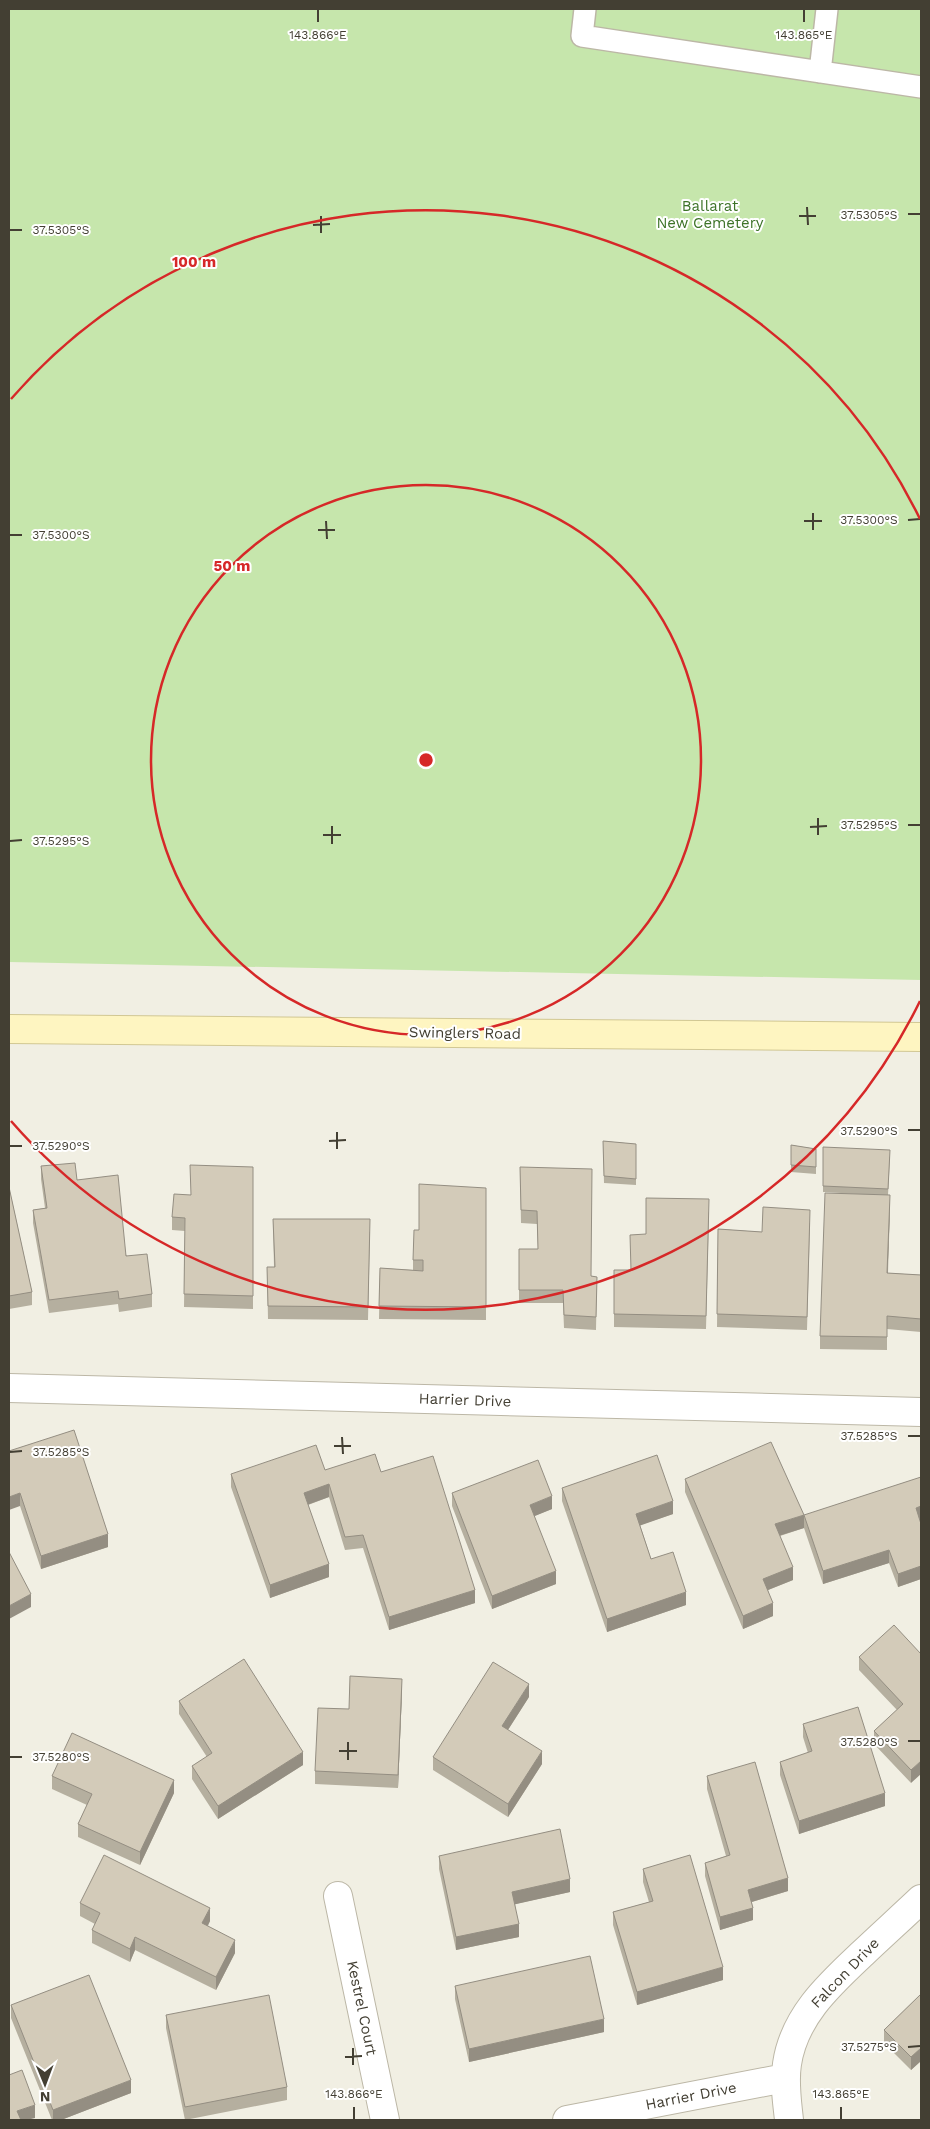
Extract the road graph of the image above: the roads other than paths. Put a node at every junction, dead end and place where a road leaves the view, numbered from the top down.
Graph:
1 (585, 9) edge
2 (827, 9) edge
3 (820, 72) junction
4 (921, 87) edge
5 (9, 1029) edge
6 (921, 1037) edge
7 (9, 1388) edge
8 (921, 1412) edge
9 (338, 1896) dead end
10 (921, 1899) edge
11 (785, 2078) junction
12 (386, 2120) edge
13 (567, 2120) edge
14 (789, 2120) edge

1 - 3 lane
2 - 3 lane
3 - 4 lane
5 - 6 street, Swinglers Road
7 - 8 street, Harrier Drive
9 - 12 street, Kestrel Court
10 - 11 street, Falcon Drive
11 - 13 street, Harrier Drive
11 - 14 street, Falcon Drive

